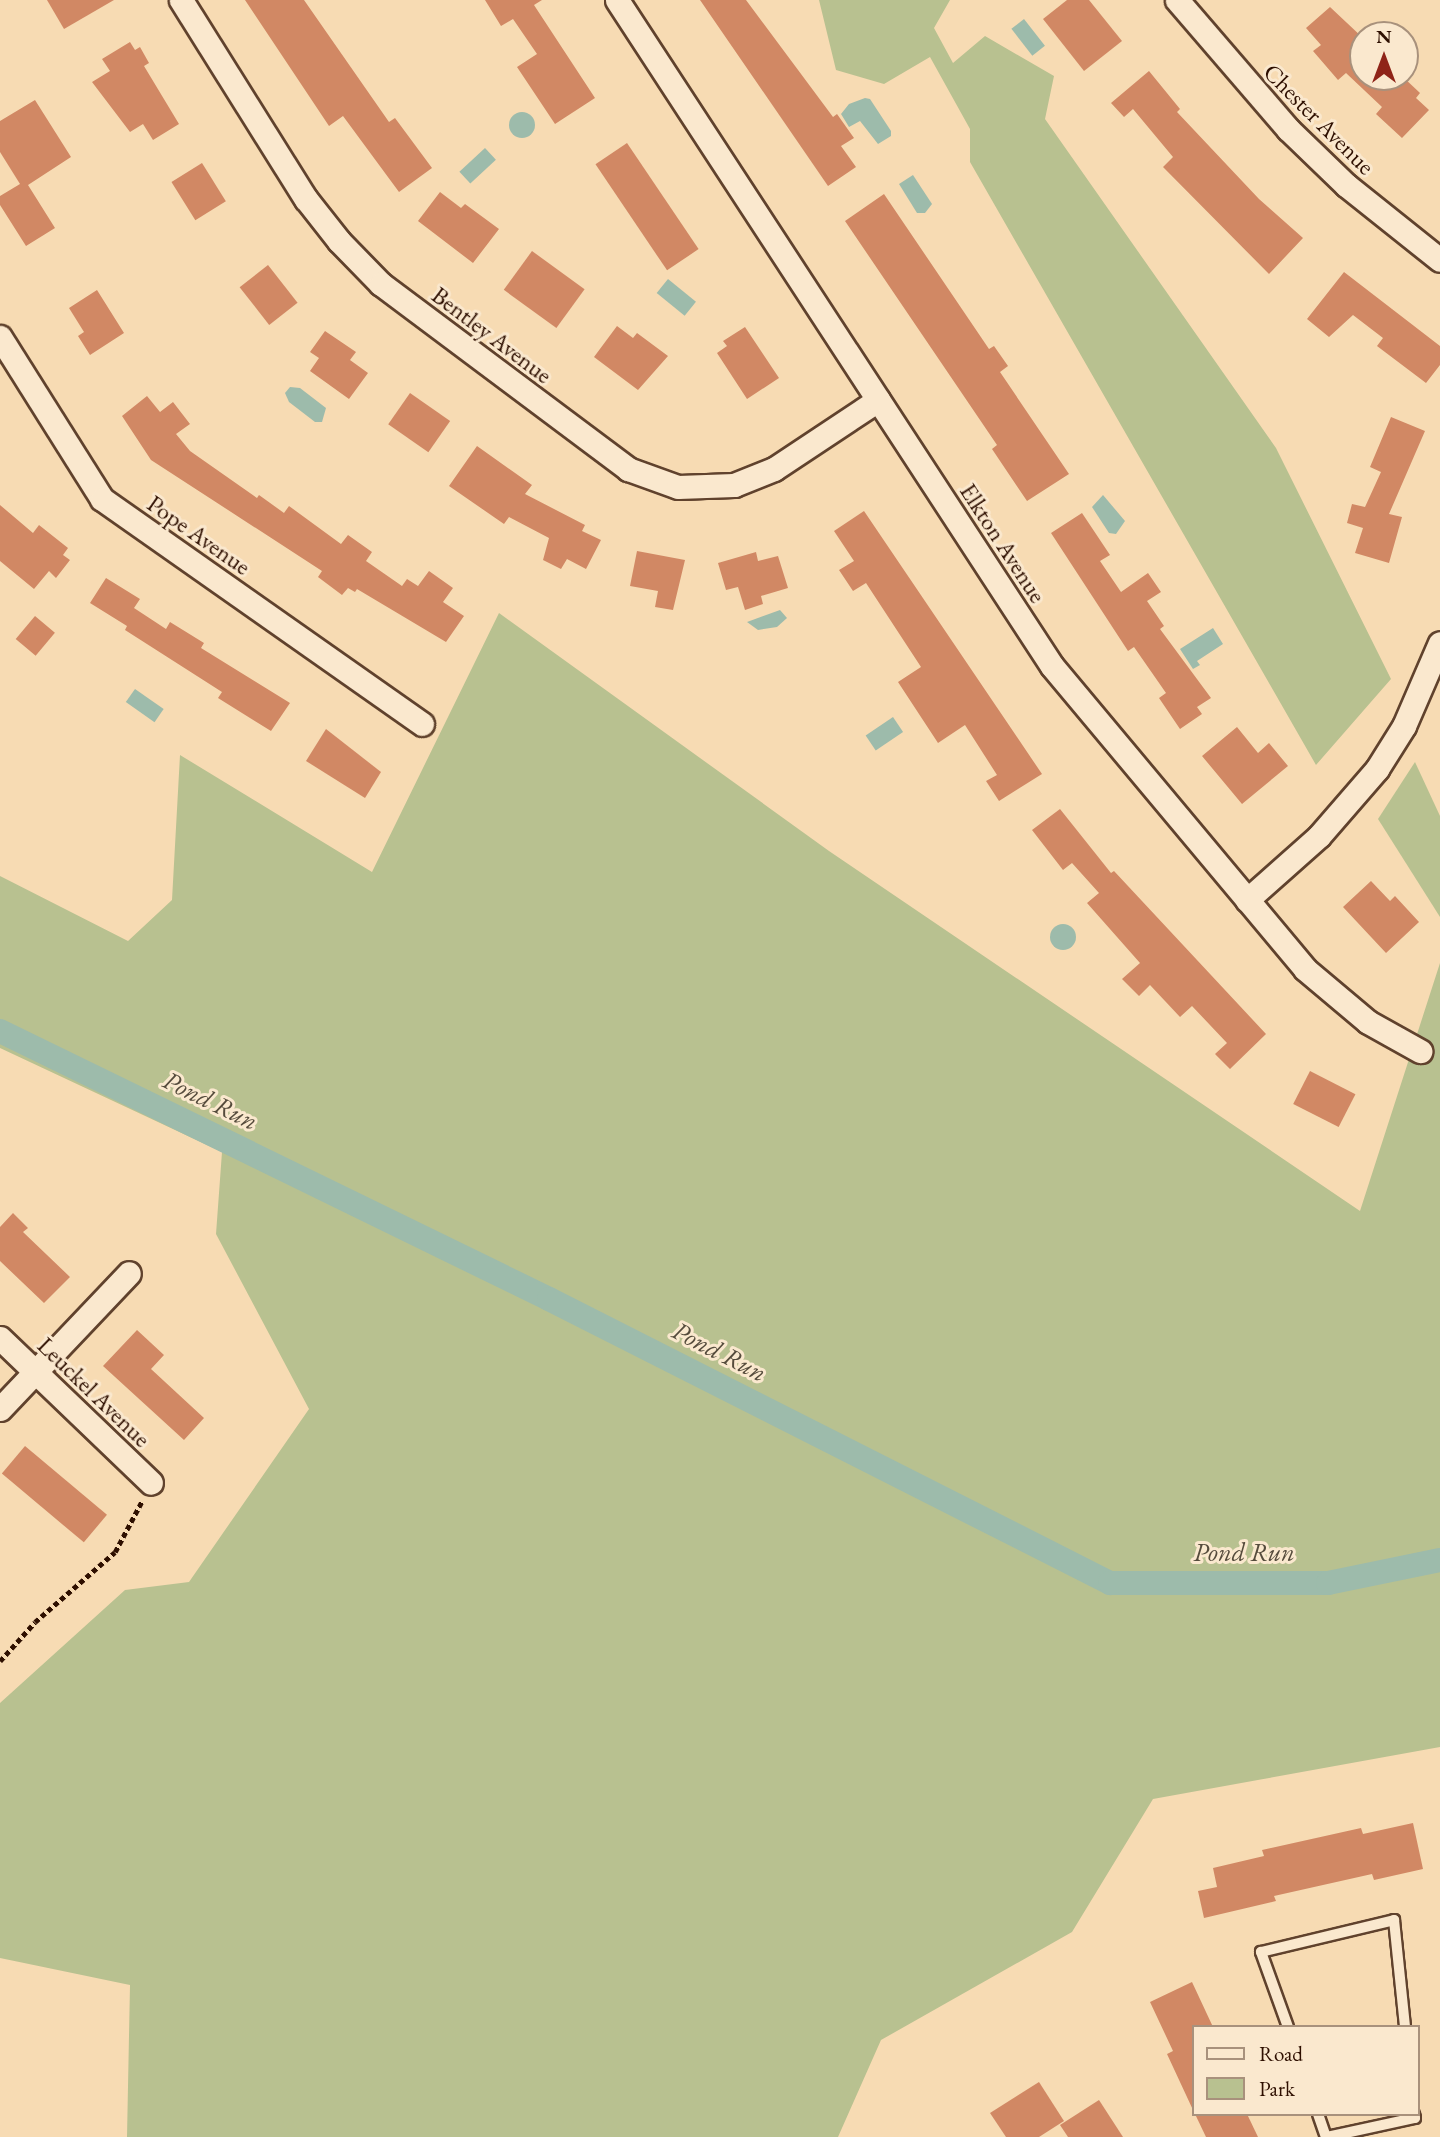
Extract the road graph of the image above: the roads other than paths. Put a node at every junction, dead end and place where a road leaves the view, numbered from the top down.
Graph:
1 (181, 0) edge
2 (617, 0) edge
3 (1178, 0) edge
4 (1440, 260) edge
5 (0, 337) edge
6 (878, 400) junction
7 (1440, 643) edge
8 (422, 724) dead end
9 (1247, 900) junction
10 (1420, 1051) dead end
11 (129, 1273) dead end
12 (0, 1338) edge
13 (35, 1372) junction
14 (0, 1409) edge
15 (151, 1483) road end
16 (1286, 2025) edge
17 (1405, 2025) edge
18 (1319, 2116) edge
19 (1414, 2116) edge
20 (1367, 2134) edge
21 (1327, 2137) edge

1 - 6 street, Bentley Avenue
2 - 6 street, Elkton Avenue
3 - 4 street, Chester Avenue
5 - 8 street, Pope Avenue
6 - 9 street, Elkton Avenue
7 - 9 street
9 - 10 street, Elkton Avenue
11 - 13 street
12 - 13 street, Leuckel Avenue
13 - 14 street
13 - 15 street, Leuckel Avenue
16 - 17 lane
18 - 21 lane
19 - 20 lane
20 - 21 lane

